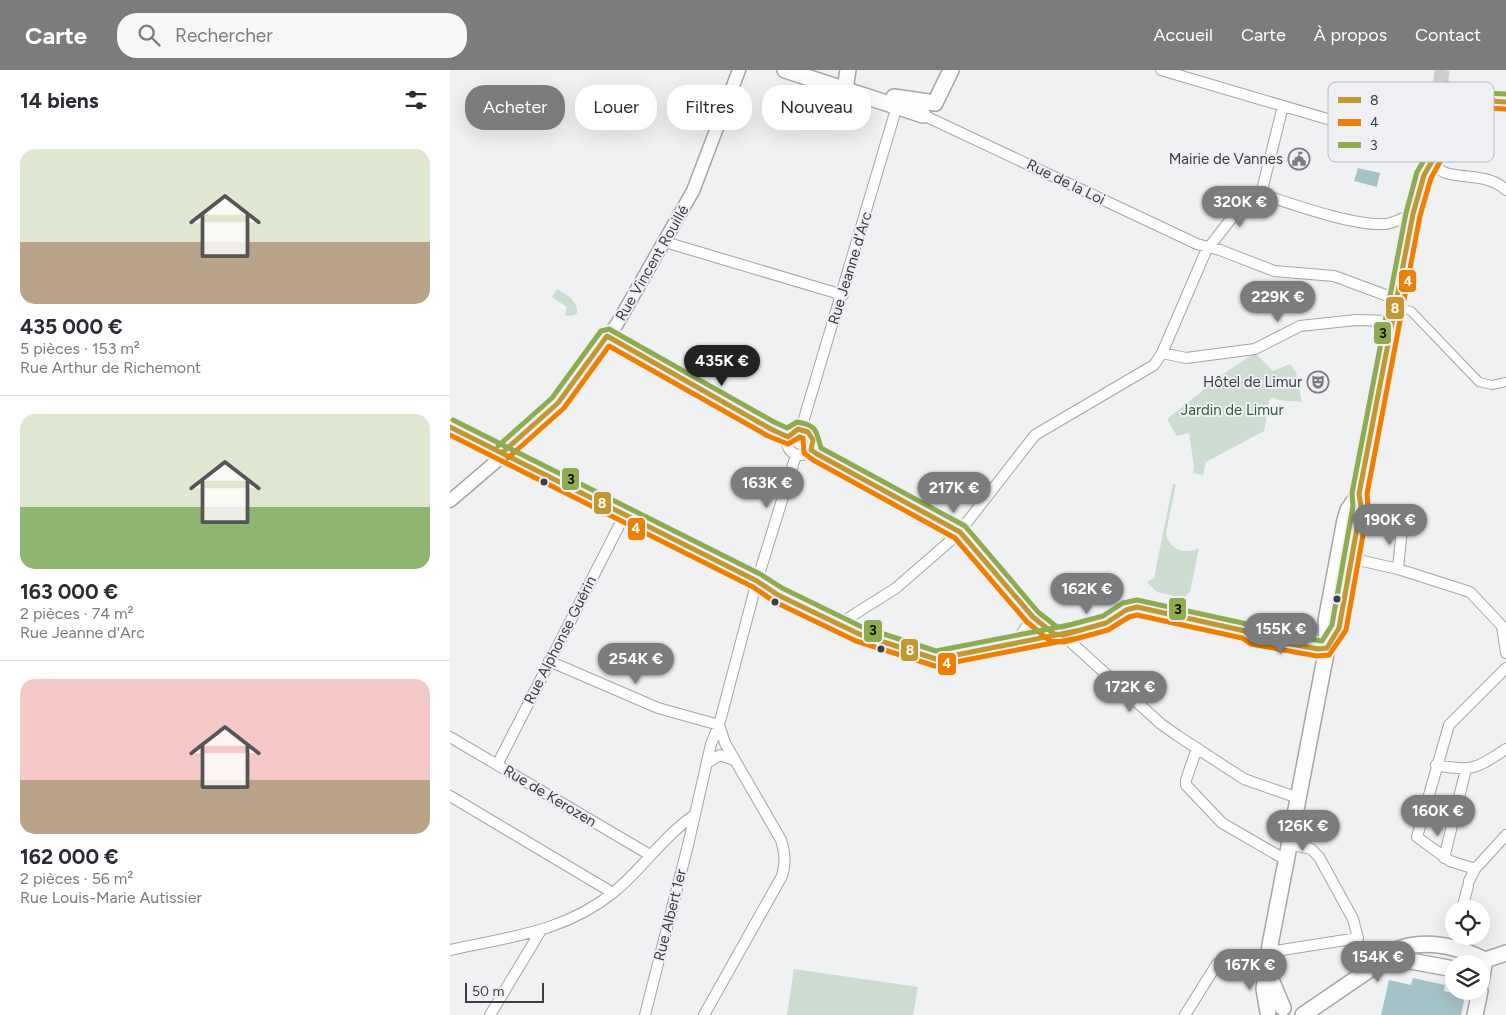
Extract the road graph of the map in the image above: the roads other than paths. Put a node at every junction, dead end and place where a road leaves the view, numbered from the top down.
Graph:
1 (739, 70) edge
2 (785, 70) edge
3 (848, 70) edge
4 (951, 70) edge
5 (1161, 70) edge
6 (832, 85) edge
7 (846, 85) edge
8 (871, 97) edge
9 (875, 98) junction
10 (897, 106) junction
11 (1284, 106) junction
12 (923, 115) joint
13 (1328, 119) edge
14 (1429, 163) joint
15 (1506, 190) edge
16 (1261, 194) junction
17 (1413, 214) junction
18 (665, 242) junction
19 (1210, 247) junction
20 (843, 295) junction
21 (1396, 299) junction
22 (1392, 321) junction
23 (607, 336) junction
24 (1162, 353) junction
25 (1506, 382) edge
26 (450, 427) edge
27 (802, 429) junction
28 (788, 437) junction
29 (811, 450) junction
30 (504, 452) junction
31 (796, 455) junction
32 (1359, 494) junction
33 (450, 501) edge
34 (624, 516) junction
35 (1359, 517) junction
36 (960, 532) junction
37 (1346, 557) junction
38 (1398, 569) junction
39 (757, 581) junction
40 (1033, 617) junction
41 (842, 626) junction
42 (1505, 632) edge
43 (1058, 634) junction
44 (1016, 642) junction
45 (1327, 648) junction
46 (1506, 653) edge
47 (549, 661) junction
48 (1506, 668) edge
49 (719, 725) junction
50 (450, 736) edge
51 (1197, 748) junction
52 (1506, 749) edge
53 (734, 760) junction
54 (707, 763) junction
55 (497, 765) junction
56 (1436, 765) junction
57 (1466, 769) junction
58 (450, 796) edge
59 (1298, 798) junction
60 (693, 816) junction
61 (1506, 835) edge
62 (1289, 844) junction
63 (650, 855) junction
64 (1444, 858) junction
65 (1286, 860) junction
66 (1475, 869) junction
67 (613, 893) junction
68 (1464, 900) edge
69 (540, 932) junction
70 (1445, 943) edge
71 (1458, 945) edge
72 (450, 950) edge
73 (1269, 952) junction
74 (1495, 958) edge
75 (1386, 959) junction
76 (1445, 967) edge
77 (1267, 970) junction
78 (1478, 1000) edge
79 (1288, 1012) edge
80 (1266, 1014) edge
81 (490, 1015) edge
82 (645, 1015) edge
83 (704, 1015) edge
84 (1184, 1015) edge
85 (1303, 1015) edge
86 (1474, 1015) edge

1 - 18 street, Rue Vincent Rouillé
2 - 6 main road
3 - 7 main road
4 - 9 main road
5 - 11 street
8 - 9 main road
9 - 10 main road
10 - 12 main road
10 - 20 street, Rue Jeanne d'Arc
11 - 13 street
11 - 16 street
12 - 19 street, Rue de la Loi
14 - 15 street
14 - 17 main road
16 - 17 street
16 - 19 street
17 - 21 main road
18 - 20 street
18 - 23 street, Rue Vincent Rouillé
19 - 21 street, Rue de la Loi
19 - 24 street
20 - 27 street, Rue Jeanne d'Arc
21 - 22 main road
21 - 25 street
22 - 24 street
22 - 32 main road
23 - 28 street
23 - 30 street, Rue Vincent Rouillé
24 - 36 street
26 - 30 street
27 - 28 street
27 - 29 street
28 - 31 street
29 - 31 street
29 - 36 street
30 - 33 street, Rue Vincent Rouillé
30 - 34 street
31 - 39 street
32 - 35 main road
32 - 37 main road
34 - 39 street
34 - 47 street, Rue Alphonse Guérin
35 - 37 main road
35 - 38 street
36 - 40 street
36 - 41 street
37 - 38 street
37 - 45 main road
38 - 42 street
39 - 41 street
39 - 49 street
40 - 43 street
40 - 44 street
41 - 44 street
42 - 46 street
43 - 44 street
43 - 45 street
43 - 51 street
45 - 59 main road
47 - 49 street
47 - 55 street, Rue Alphonse Guérin
48 - 56 street
49 - 53 street
49 - 54 street, Rue Albert 1er
50 - 55 street, Rue de Kerozen
51 - 59 street
51 - 65 street
52 - 57 street
53 - 54 street
53 - 83 street
54 - 60 street, Rue Albert 1er
55 - 63 street, Rue de Kerozen
56 - 57 street
56 - 64 street
57 - 64 street
58 - 67 street
59 - 62 main road
60 - 63 street
60 - 82 street, Rue Albert 1er
61 - 66 street
62 - 65 main road
62 - 73 street
63 - 67 street
64 - 66 street
65 - 73 main road
66 - 68 street
67 - 69 street
69 - 72 street
69 - 81 street
70 - 75 main road
71 - 74 main road
73 - 77 main road
75 - 76 main road
75 - 85 main road
77 - 79 main road
77 - 80 main road
77 - 84 street
78 - 86 main road
79 - 80 main road

